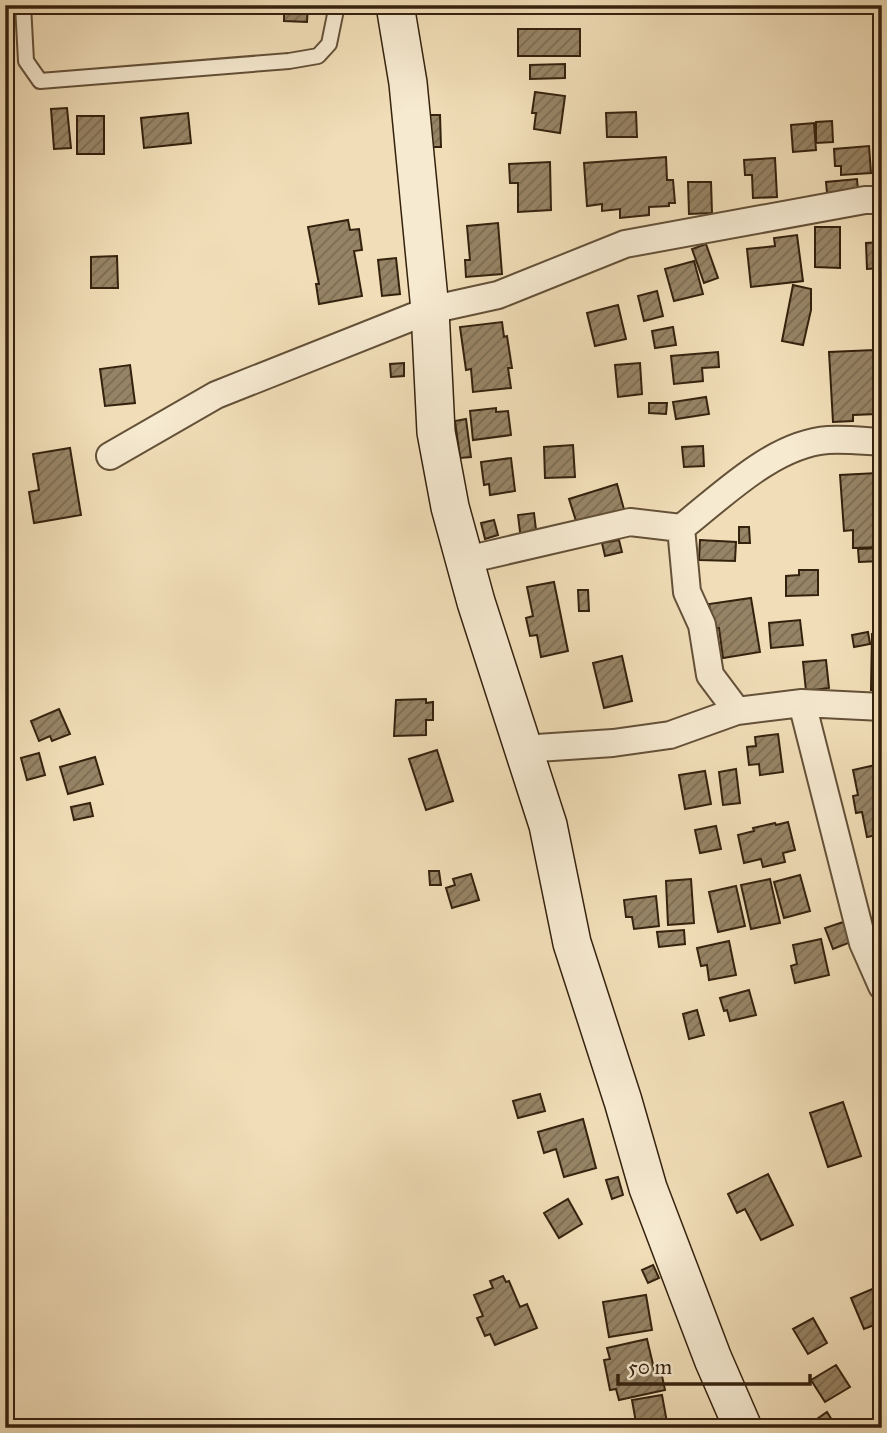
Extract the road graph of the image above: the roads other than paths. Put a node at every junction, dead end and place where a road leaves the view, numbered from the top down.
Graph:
1 (23, 5) edge
2 (337, 5) edge
3 (395, 5) edge
4 (882, 200) edge
5 (430, 310) junction
6 (882, 442) edge
7 (110, 456) dead end
8 (681, 528) junction
9 (466, 560) junction
10 (802, 703) junction
11 (882, 707) edge
12 (737, 711) junction
13 (522, 749) junction
14 (882, 986) edge
15 (743, 1428) edge

1 - 2 lane
3 - 5 street
4 - 5 street
5 - 7 street
5 - 9 street
6 - 8 street
8 - 9 street
8 - 12 street
9 - 13 street
10 - 11 street
10 - 12 street
10 - 14 street
12 - 13 street
13 - 15 street

